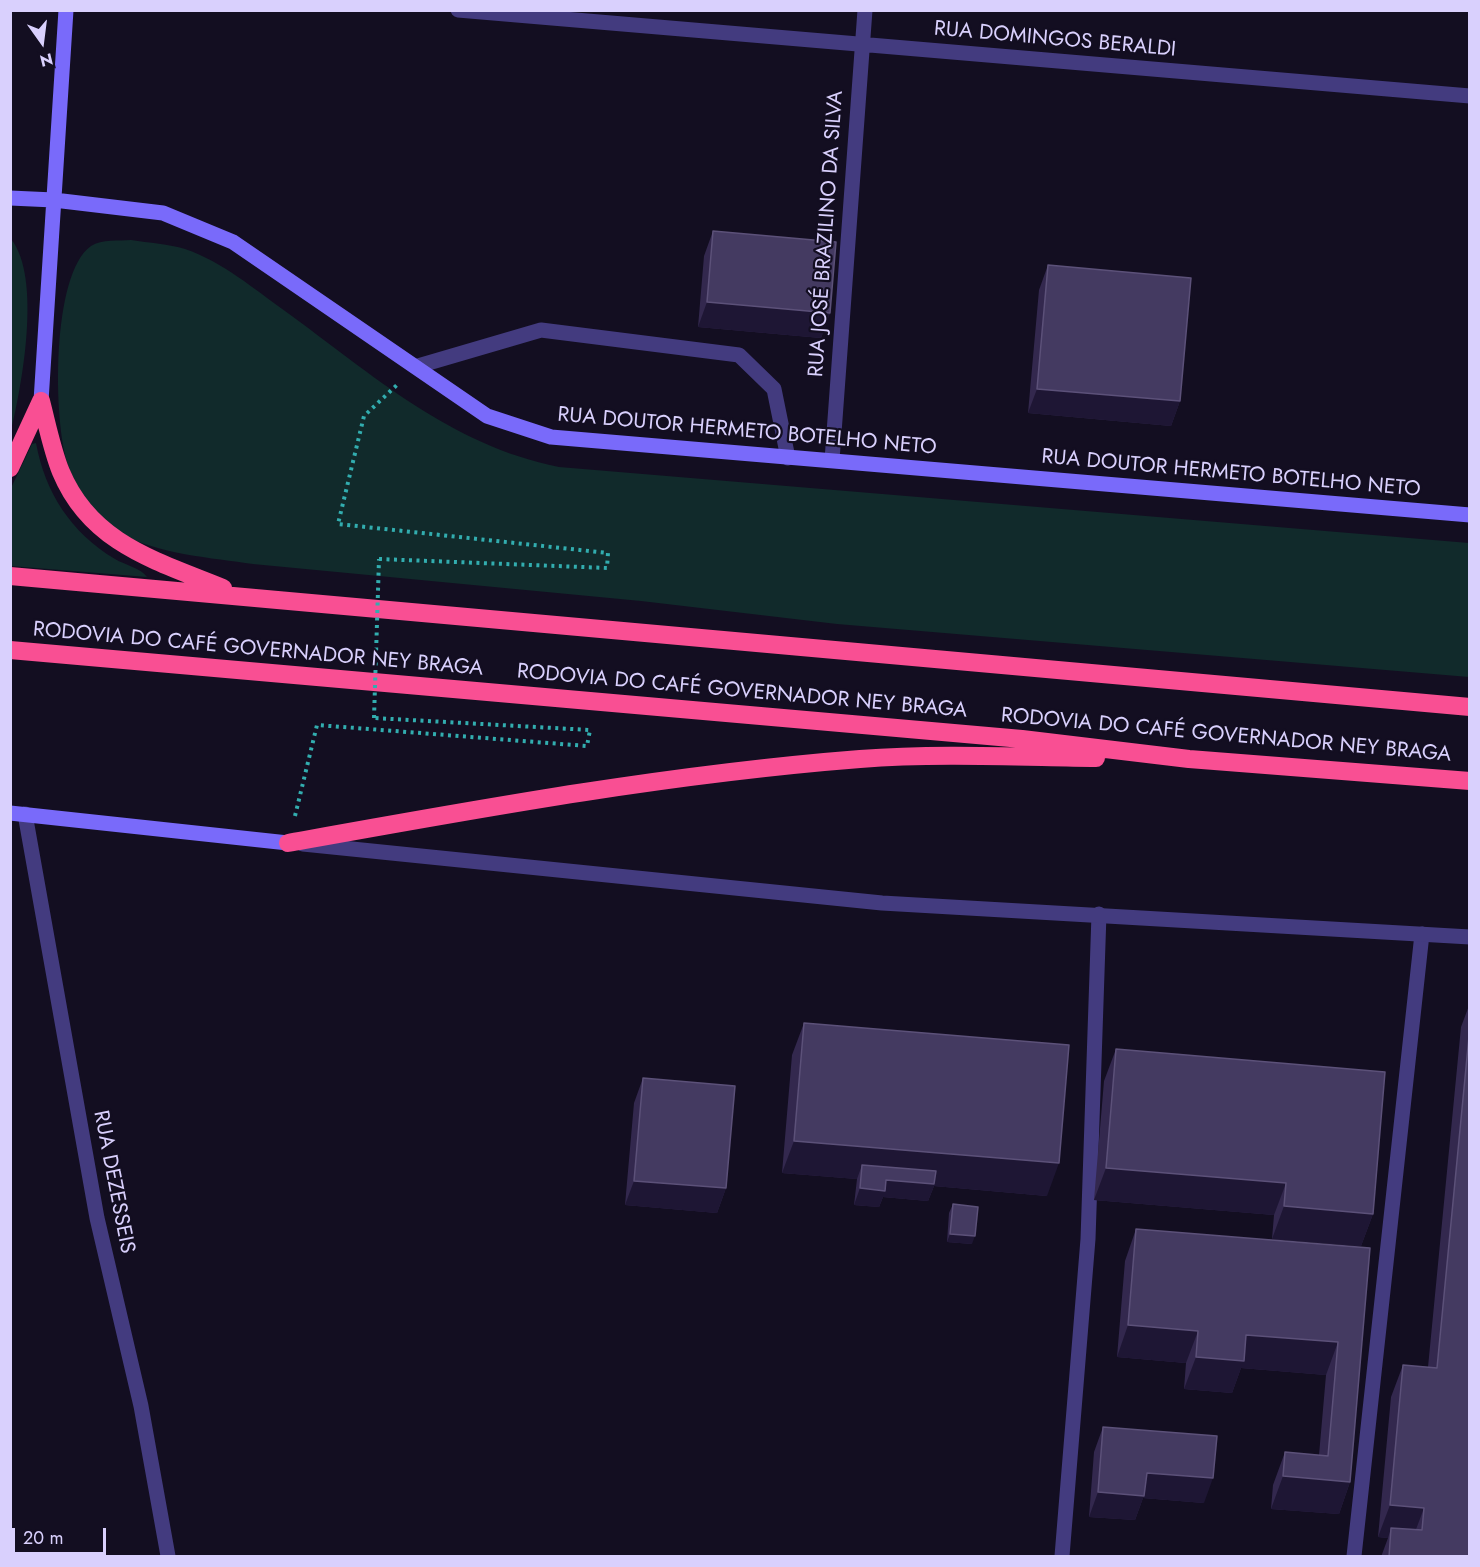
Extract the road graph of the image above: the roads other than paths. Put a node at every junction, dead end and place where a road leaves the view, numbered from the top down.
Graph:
1 (66, 10) edge
2 (458, 10) edge
3 (865, 10) edge
4 (862, 45) junction
5 (1470, 96) edge
6 (10, 198) edge
7 (54, 200) junction
8 (418, 366) junction
9 (40, 401) junction
10 (788, 458) junction
11 (832, 460) junction
12 (10, 468) edge
13 (1470, 515) edge
14 (10, 576) edge
15 (241, 596) junction
16 (10, 650) edge
17 (1470, 707) edge
18 (1189, 759) junction
19 (1470, 781) edge
20 (18, 814) edge
21 (288, 843) junction
22 (1100, 914) junction
23 (1422, 934) junction
24 (1470, 937) edge
25 (168, 1557) edge
26 (1062, 1557) edge
27 (1354, 1557) edge

1 - 7 street
2 - 4 street, RUA DOMINGOS BERALDI
3 - 4 street, RUA JOSÉ BRAZILINO DA SILVA
4 - 5 street, RUA DOMINGOS BERALDI
4 - 11 street, RUA JOSÉ BRAZILINO DA SILVA
6 - 7 street, RUA DOUTOR HERMETO BOTELHO NETO
7 - 8 street, RUA DOUTOR HERMETO BOTELHO NETO
7 - 9 street
8 - 10 street, RUA DOUTOR HERMETO BOTELHO NETO
8 - 10 street
9 - 12 highway
9 - 15 highway
10 - 11 street, RUA DOUTOR HERMETO BOTELHO NETO
11 - 13 street, RUA DOUTOR HERMETO BOTELHO NETO
14 - 15 highway
15 - 17 highway
16 - 18 highway, RODOVIA DO CAFÉ GOVERNADOR NEY BRAGA
18 - 19 highway, RODOVIA DO CAFÉ GOVERNADOR NEY BRAGA
18 - 21 highway
20 - 21 street
20 - 25 street, RUA DEZESSEIS
21 - 22 street
22 - 23 street
22 - 26 street
23 - 24 street
23 - 27 street

